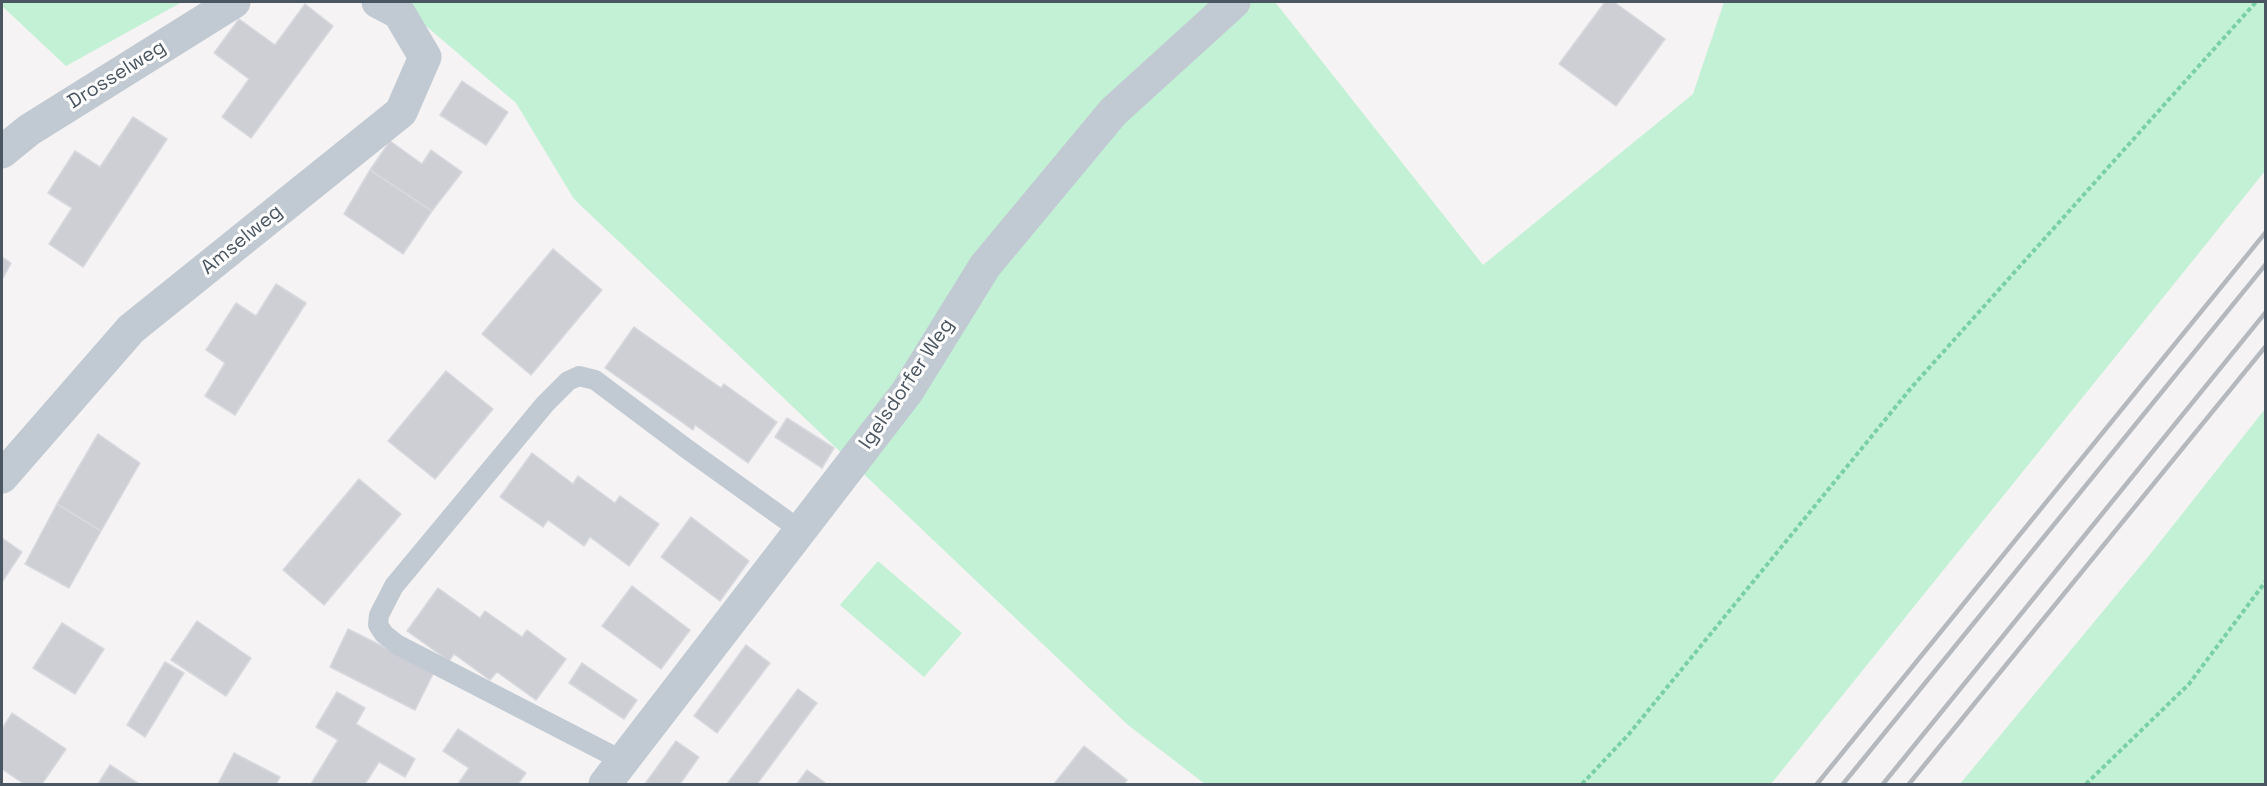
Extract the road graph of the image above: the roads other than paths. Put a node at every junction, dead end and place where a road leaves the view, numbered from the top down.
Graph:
1 (234, 2) edge
2 (378, 2) edge
3 (1233, 3) edge
4 (2, 152) edge
5 (2, 477) edge
6 (800, 530) junction
7 (614, 773) edge

1 - 4 street, Drosselweg
2 - 5 street, Amselweg
3 - 6 street, Igelsdorfer Weg
6 - 7 street, Igelsdorfer Weg
6 - 7 lane

